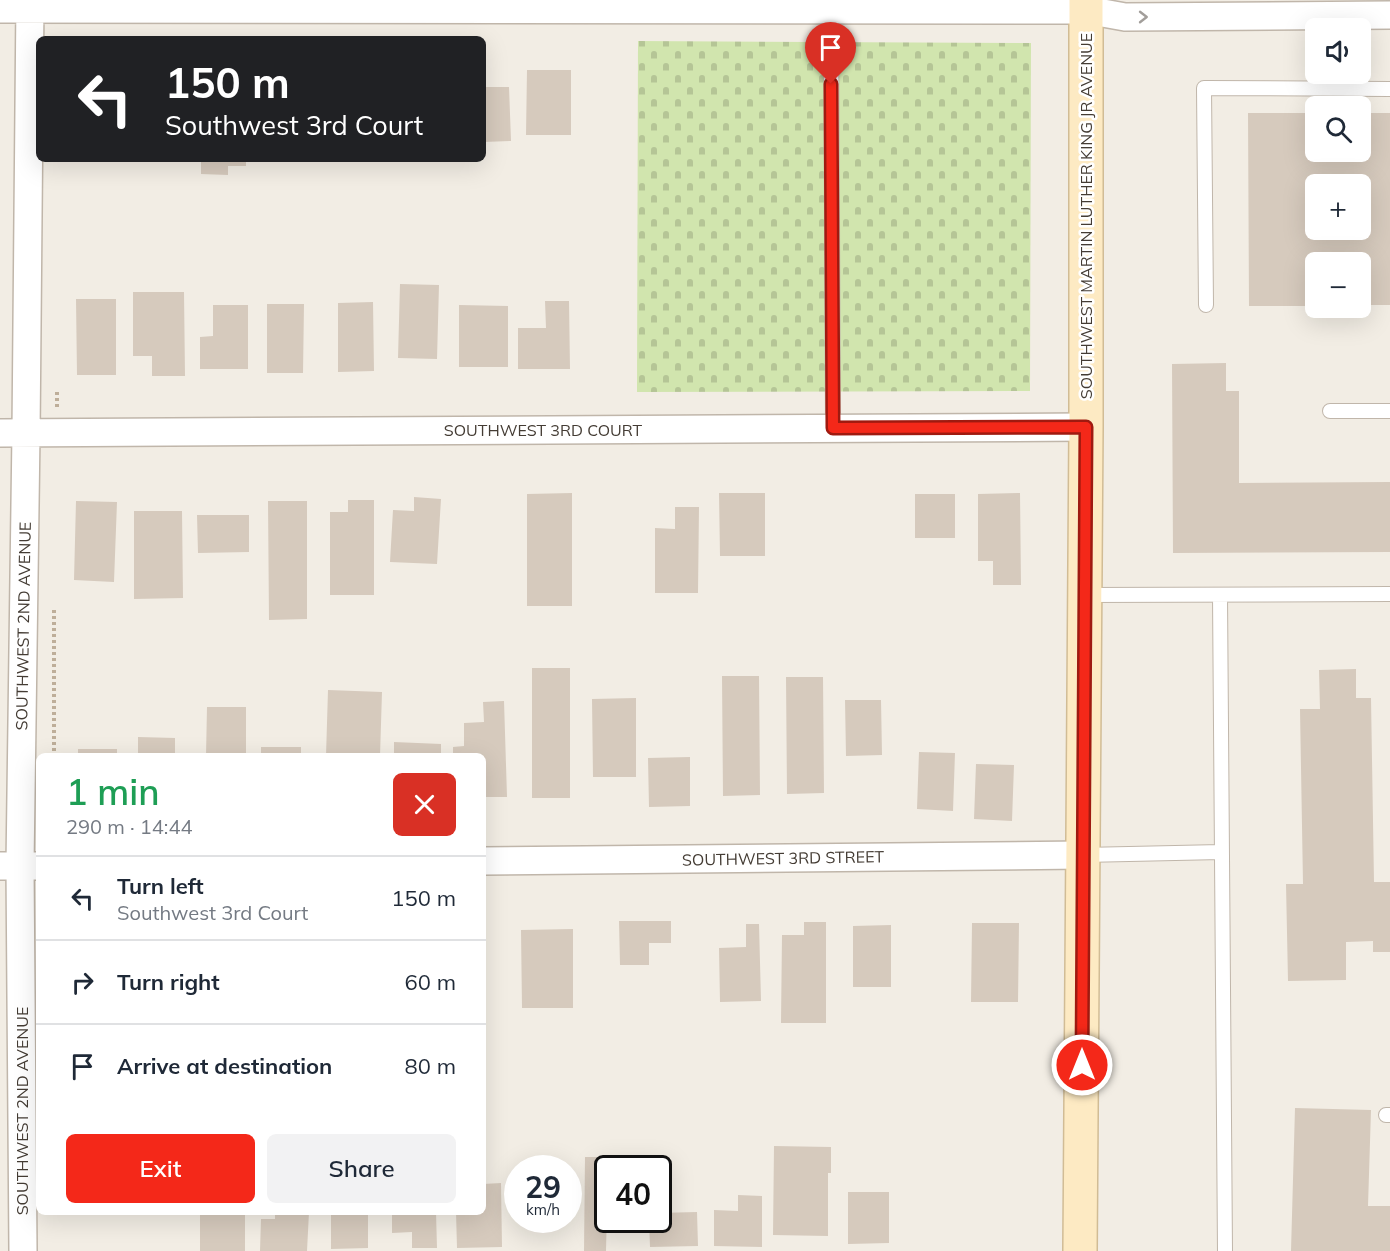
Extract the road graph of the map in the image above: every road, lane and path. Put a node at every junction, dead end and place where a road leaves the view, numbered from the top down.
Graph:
1 (1091, 3) edge
2 (30, 4) edge
3 (556, 5) edge
4 (0, 9) edge
5 (831, 9) junction
6 (1390, 15) edge
7 (1390, 89) edge
8 (1206, 305) dead end
9 (1330, 411) dead end
10 (1390, 411) edge
11 (1086, 427) junction
12 (833, 428) junction
13 (13, 433) edge
14 (1390, 594) edge
15 (1084, 595) junction
16 (1220, 595) junction
17 (1221, 852) junction
18 (1083, 855) junction
19 (486, 861) edge
20 (20, 866) edge
21 (23, 1251) edge
22 (1080, 1251) edge
23 (1225, 1251) edge

1 - 5 street
1 -> 6 street
1 - 11 street, SOUTHWEST MARTIN LUTHER KING JR AVENUE
2 - 3 street
2 - 4 street
2 - 13 street, SOUTHWEST 2ND AVENUE
3 - 5 street
5 - 12 lane
7 - 8 lane
9 - 10 lane
11 - 12 street, SOUTHWEST 3RD COURT
11 - 15 street, SOUTHWEST MARTIN LUTHER KING JR AVENUE
12 - 13 street, SOUTHWEST 3RD COURT
13 - 20 street, SOUTHWEST 2ND AVENUE
14 - 16 lane
15 - 16 lane
15 - 18 street, SOUTHWEST MARTIN LUTHER KING JR AVENUE
16 - 17 lane
17 - 18 lane
17 - 23 lane
18 - 19 street, SOUTHWEST 3RD STREET
18 - 22 street, SOUTHWEST MARTIN LUTHER KING JR AVENUE
20 - 21 street, SOUTHWEST 2ND AVENUE

